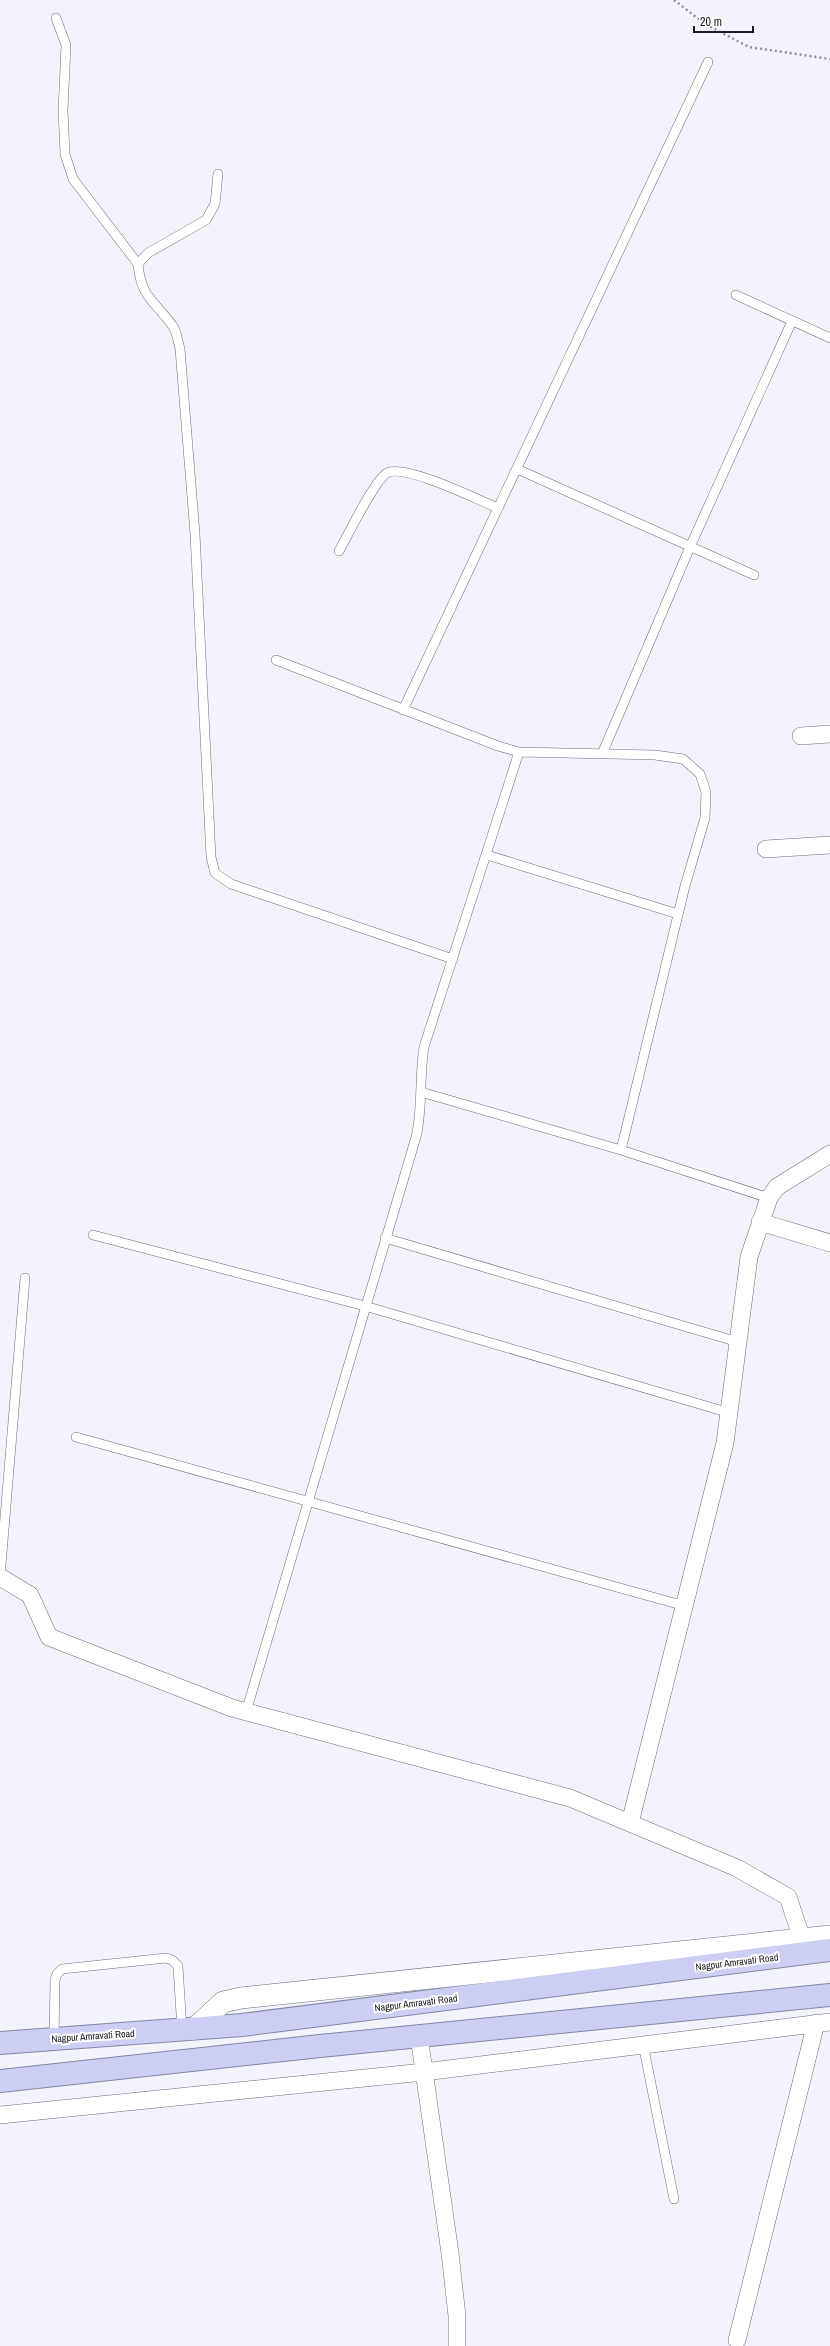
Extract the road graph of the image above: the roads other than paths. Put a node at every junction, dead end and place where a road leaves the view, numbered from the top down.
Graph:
1 (56, 18) dead end
2 (708, 62) dead end
3 (218, 174) dead end
4 (138, 264) junction
5 (736, 295) dead end
6 (792, 321) junction
7 (830, 338) edge
8 (517, 469) junction
9 (498, 508) junction
10 (690, 547) junction
11 (339, 551) dead end
12 (754, 575) dead end
13 (276, 660) dead end
14 (404, 710) junction
15 (830, 734) edge
16 (801, 736) dead end
17 (519, 752) junction
18 (602, 754) junction
19 (830, 846) edge
20 (766, 849) dead end
21 (487, 855) junction
22 (678, 914) junction
23 (453, 959) junction
24 (421, 1092) junction
25 (621, 1150) junction
26 (830, 1154) edge
27 (769, 1198) junction
28 (760, 1222) junction
29 (93, 1235) dead end
30 (385, 1238) junction
31 (830, 1243) edge
32 (25, 1278) dead end
33 (365, 1306) junction
34 (738, 1342) junction
35 (730, 1413) junction
36 (76, 1437) dead end
37 (308, 1503) junction
38 (0, 1577) edge
39 (685, 1606) junction
40 (246, 1712) junction
41 (630, 1823) junction
42 (830, 1936) edge
43 (804, 1946) junction
44 (830, 1950) edge
45 (830, 1995) edge
46 (823, 2023) edge
47 (188, 2029) junction
48 (419, 2036) junction
49 (54, 2039) junction
50 (0, 2043) edge
51 (643, 2044) junction
52 (424, 2072) junction
53 (0, 2081) edge
54 (0, 2115) edge
55 (674, 2199) dead end
56 (737, 2340) dead end
57 (457, 2346) edge

1 - 4 lane
2 - 8 lane
3 - 4 lane
4 - 23 lane
5 - 6 lane
6 - 7 lane
6 - 10 lane
8 - 9 lane
8 - 10 lane
9 - 11 lane
9 - 14 lane
10 - 12 lane
10 - 18 lane
13 - 14 lane
14 - 17 lane
15 - 16 street
17 - 18 lane
17 - 21 lane
18 - 22 lane
19 - 20 street
21 - 22 lane
21 - 23 lane
22 - 25 lane
23 - 24 lane
24 - 25 lane
24 - 30 lane
25 - 27 lane
26 - 27 street
27 - 28 street
28 - 31 street
28 - 34 street
29 - 33 lane
30 - 33 lane
30 - 34 lane
32 - 38 lane
33 - 35 lane
33 - 37 lane
34 - 35 street
35 - 39 street
36 - 37 lane
37 - 39 lane
37 - 40 lane
38 - 40 street
39 - 41 street
40 - 41 street
41 - 43 street
42 - 43 street
43 - 44 highway, Nagpur Amravati Road
43 - 47 highway, Nagpur Amravati Road
45 - 48 highway
46 - 51 street
46 - 56 street
47 - 49 highway, Nagpur Amravati Road
47 - 49 lane
48 - 52 street
48 - 53 highway
49 - 50 highway, Nagpur Amravati Road
51 - 52 street
51 - 55 lane
52 - 54 street
52 - 57 street

